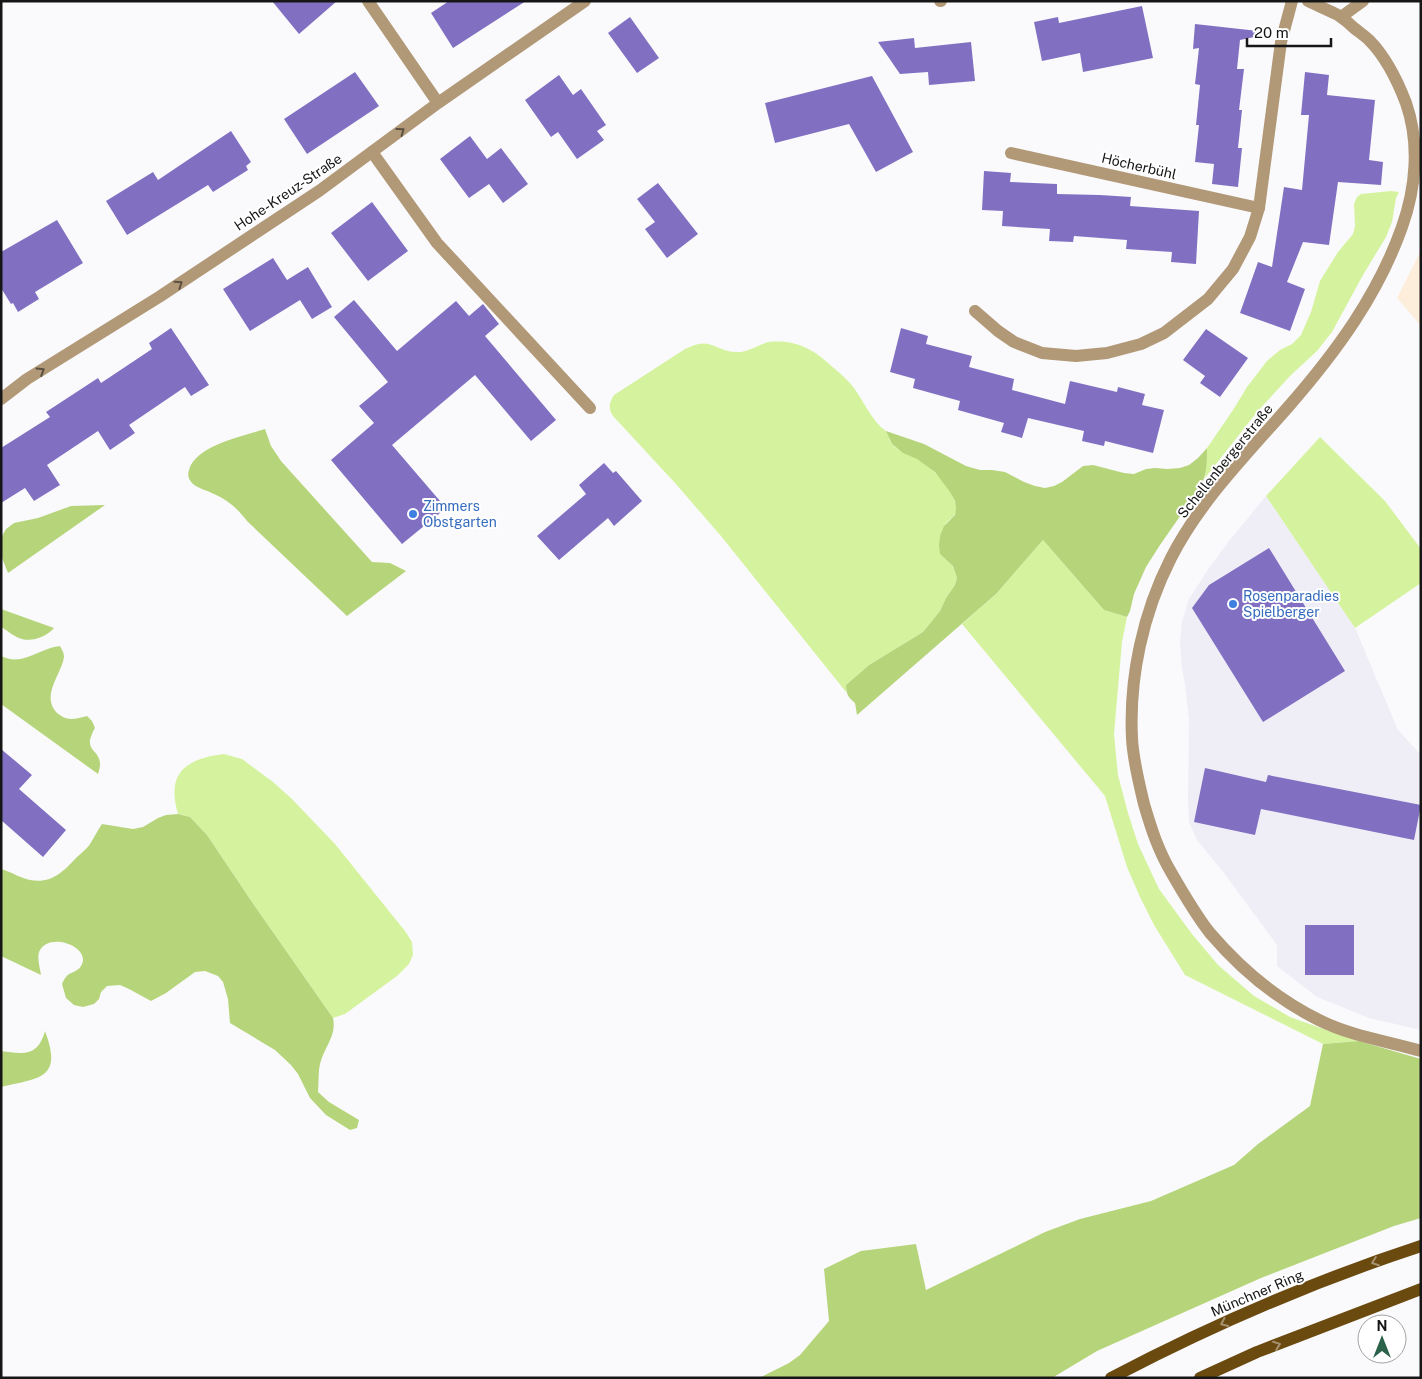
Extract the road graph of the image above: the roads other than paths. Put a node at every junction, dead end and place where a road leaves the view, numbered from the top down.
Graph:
1 (368, 1) edge
2 (585, 1) edge
3 (1292, 1) edge
4 (1308, 1) edge
5 (1363, 1) edge
6 (1341, 17) junction
7 (438, 103) junction
8 (372, 152) junction
9 (1011, 153) dead end
10 (1259, 208) junction
11 (975, 311) dead end
12 (1, 398) edge
13 (590, 408) dead end
14 (1416, 1049) edge
15 (1421, 1246) edge
16 (1421, 1289) edge
17 (1111, 1378) edge
18 (1200, 1378) edge

1 - 7 street
2 - 7 street, Hohe-Kreuz-Straße
3 - 10 street
4 - 6 street, Schellenbergerstraße
5 - 6 street
6 - 14 street, Schellenbergerstraße
8 -> 7 street, Hohe-Kreuz-Straße
12 -> 8 street, Hohe-Kreuz-Straße
8 - 13 street
9 - 10 street, Höcherbühl
10 - 11 street
15 -> 17 main road, Münchner Ring
18 -> 16 main road

